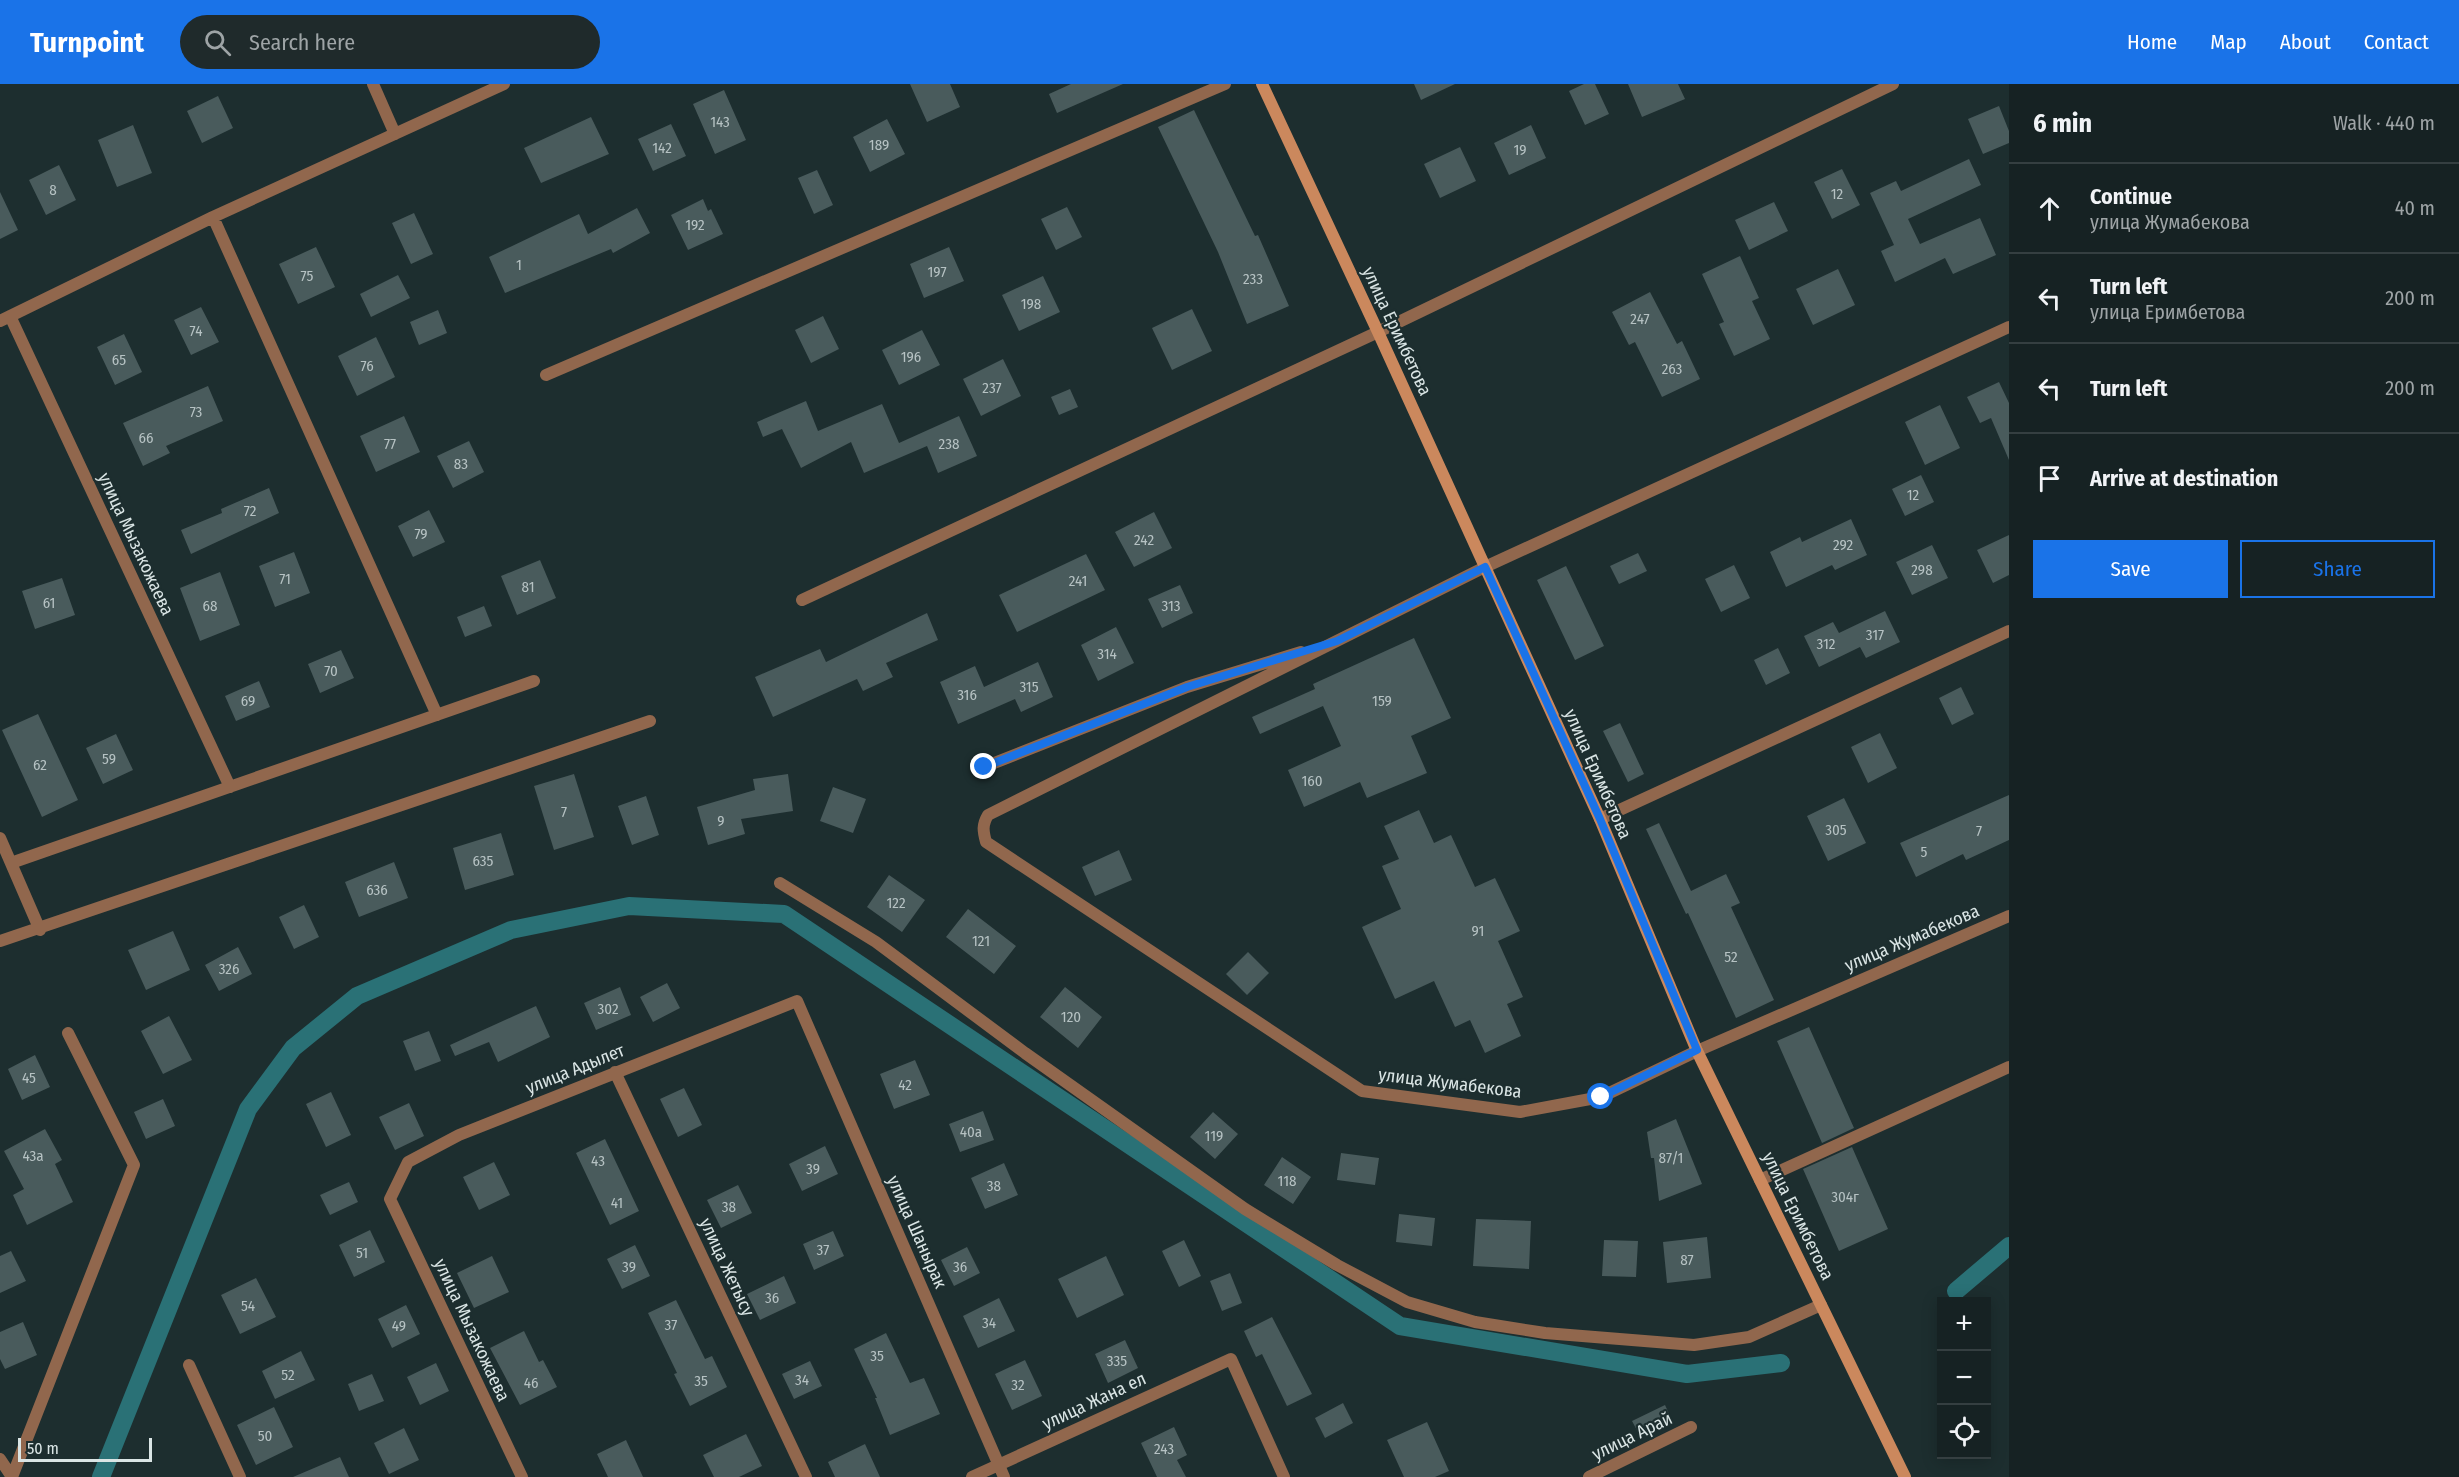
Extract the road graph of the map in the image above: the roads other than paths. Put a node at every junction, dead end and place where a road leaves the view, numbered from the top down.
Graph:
1 (373, 84) edge
2 (504, 84) edge
3 (1225, 84) edge
4 (1262, 84) edge
5 (1893, 84) edge
6 (395, 134) junction
7 (213, 217) junction
8 (5, 319) edge
9 (2009, 327) edge
10 (1378, 332) junction
11 (546, 375) dead end
12 (1485, 567) junction
13 (802, 600) dead end
14 (2009, 631) edge
15 (1337, 641) junction
16 (534, 681) dead end
17 (437, 715) junction
18 (650, 721) dead end
19 (984, 767) dead end
20 (230, 787) junction
21 (1600, 819) junction
22 (0, 837) edge
23 (11, 863) junction
24 (780, 884) dead end
25 (2009, 916) edge
26 (40, 930) junction
27 (0, 941) edge
28 (797, 1001) joint
29 (68, 1033) dead end
30 (1697, 1050) junction
31 (2009, 1067) edge
32 (615, 1072) junction
33 (1760, 1180) junction
34 (390, 1199) joint
35 (1821, 1305) junction
36 (189, 1365) dead end
37 (1690, 1427) dead end
38 (0, 1459) edge
39 (999, 1465) junction
40 (12, 1477) edge
41 (240, 1477) edge
42 (522, 1477) edge
43 (806, 1477) edge
44 (972, 1477) edge
45 (1004, 1477) edge
46 (1284, 1477) edge
47 (1588, 1477) edge
48 (1905, 1477) edge

1 - 6 street
2 - 6 street
3 - 11 street
4 - 10 main road, улица Еримбетова
5 - 10 street
6 - 7 street
7 - 8 street
7 - 17 street
8 - 20 street, улица Мызакожаева
9 - 12 street
10 - 12 main road, улица Еримбетова
10 - 13 street
12 - 15 street
12 - 21 main road, улица Еримбетова
14 - 21 street
15 - 19 street
15 - 30 street, улица Жумабекова
16 - 17 street
17 - 20 street
18 - 26 street
20 - 23 street
21 - 30 main road, улица Еримбетова
22 - 23 street
23 - 26 street
24 - 35 street
25 - 30 street, улица Жумабекова
26 - 27 street
28 - 32 street, улица Адылет
28 - 39 street, улица Шанырак
29 - 40 street
30 - 33 main road, улица Еримбетова
31 - 33 street
32 - 34 street, улица Адылет
32 - 43 street, улица Жетысу
33 - 35 main road, улица Еримбетова
34 - 42 street, улица Мызакожаева
35 - 48 main road, улица Еримбетова
36 - 41 street
37 - 47 street, улица Арай
38 - 40 street
39 - 44 street, улица Жана ел
39 - 45 street, улица Шанырак
39 - 46 street, улица Жана ел

